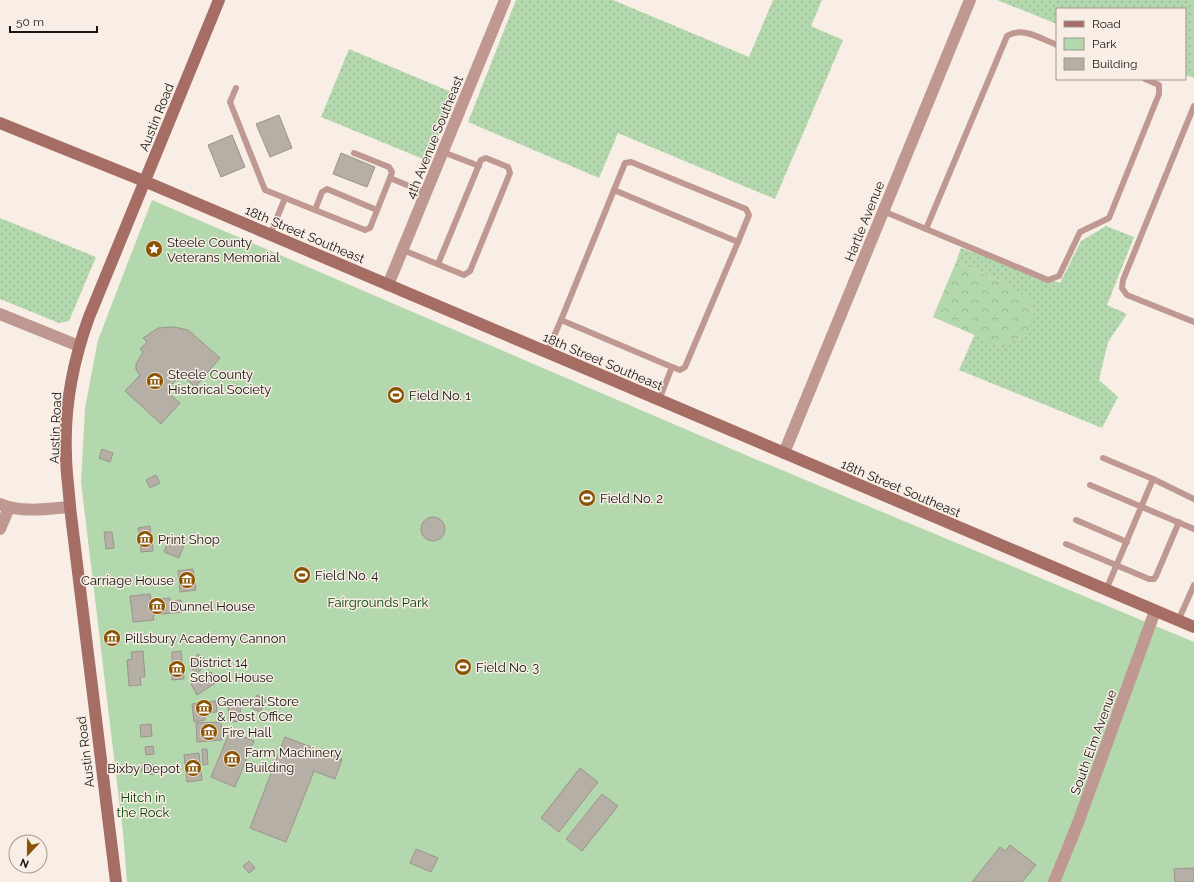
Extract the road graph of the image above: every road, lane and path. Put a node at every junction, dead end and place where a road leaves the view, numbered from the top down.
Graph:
1 (219, 0) edge
2 (506, 0) edge
3 (970, 0) edge
4 (1056, 45) edge
5 (1147, 80) edge
6 (236, 88) dead end
7 (1194, 106) edge
8 (0, 123) edge
9 (443, 152) junction
10 (354, 153) dead end
11 (479, 166) junction
12 (390, 178) junction
13 (144, 182) junction
14 (614, 190) junction
15 (426, 193) junction
16 (285, 198) junction
17 (315, 210) junction
18 (377, 210) junction
19 (883, 212) junction
20 (926, 229) junction
21 (270, 235) junction
22 (738, 242) junction
23 (403, 250) junction
24 (438, 264) junction
25 (388, 285) junction
26 (0, 314) edge
27 (560, 320) junction
28 (1194, 322) edge
29 (79, 346) junction
30 (547, 352) junction
31 (672, 367) junction
32 (659, 400) junction
33 (784, 453) junction
34 (1103, 458) dead end
35 (1153, 479) junction
36 (1090, 485) dead end
37 (1194, 499) edge
38 (4, 506) edge
39 (1141, 506) junction
40 (70, 507) junction
41 (1076, 520) dead end
42 (1179, 522) junction
43 (0, 529) edge
44 (1194, 529) edge
45 (1127, 542) junction
46 (1066, 544) dead end
47 (1116, 565) junction
48 (1194, 584) edge
49 (1106, 590) junction
50 (1155, 611) junction
51 (1178, 621) junction
52 (1194, 627) edge
53 (116, 882) edge
54 (1054, 882) edge

1 - 13 street, Austin Road
2 - 9 street, 4th Avenue Southeast
3 - 19 street, Hartle Avenue
4 - 20 lane
5 - 20 lane
6 - 16 lane
7 - 28 lane
8 - 13 street, 18th Street Southeast
9 - 11 lane
9 - 15 street, 4th Avenue Southeast
10 - 12 lane
11 - 24 lane
11 - 24 lane
12 - 15 lane
12 - 18 lane
13 - 21 street, 18th Street Southeast
13 - 29 street, Austin Road
14 - 22 lane
14 - 22 lane
14 - 27 lane
15 - 23 street, 4th Avenue Southeast
16 - 17 lane
16 - 21 lane
17 - 18 lane
17 - 18 lane
19 - 20 lane
19 - 33 street, Hartle Avenue
21 - 25 street, 18th Street Southeast
22 - 31 lane
23 - 24 lane
23 - 25 street, 4th Avenue Southeast
25 - 30 street, 18th Street Southeast
26 - 29 street
27 - 30 lane
27 - 31 lane
29 - 40 street, Austin Road
30 - 32 street, 18th Street Southeast
31 - 32 lane
32 - 33 street, 18th Street Southeast
33 - 49 street, 18th Street Southeast
34 - 35 lane
35 - 37 lane
35 - 39 lane
36 - 39 lane
38 - 40 street
38 - 43 street
39 - 42 lane
39 - 45 lane
40 - 53 street, Austin Road
41 - 45 lane
42 - 44 lane
42 - 47 lane
45 - 47 lane
46 - 47 lane
47 - 49 lane
48 - 51 lane
49 - 50 street, 18th Street Southeast
50 - 51 street, 18th Street Southeast
50 - 54 street, South Elm Avenue
51 - 52 street, 18th Street Southeast

